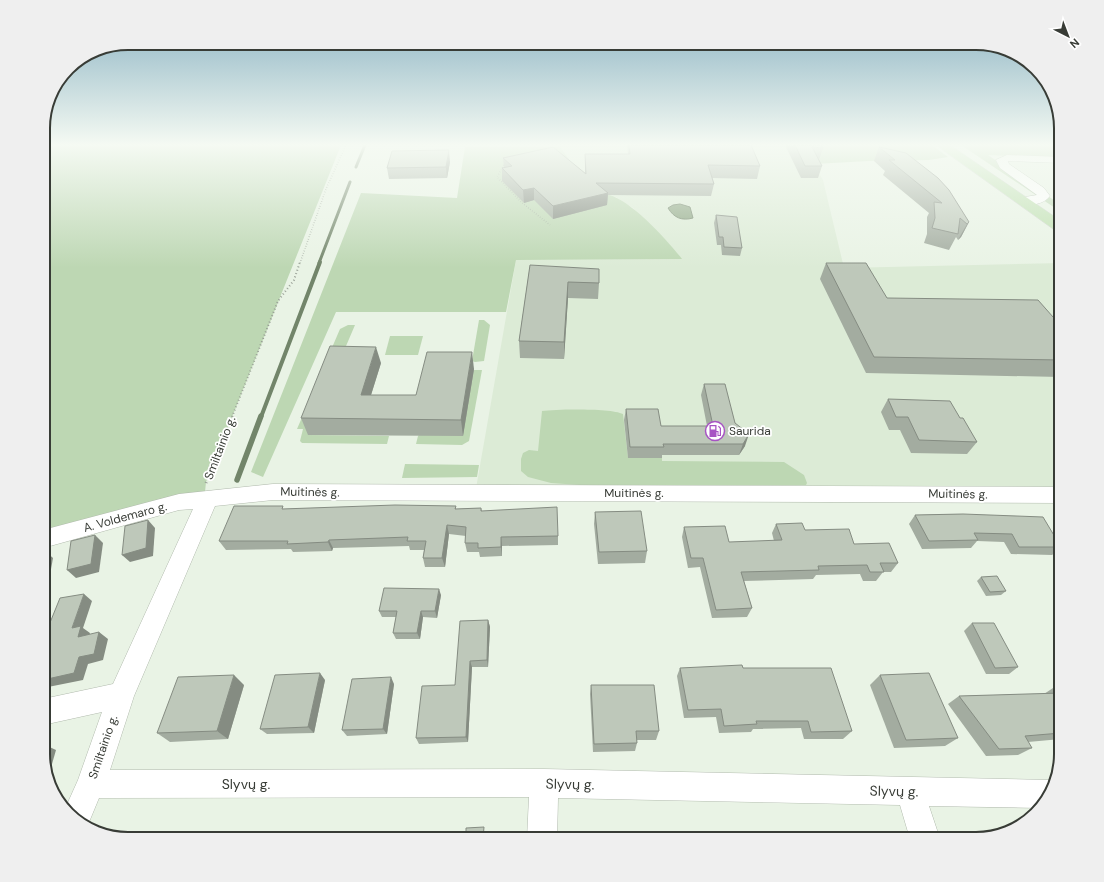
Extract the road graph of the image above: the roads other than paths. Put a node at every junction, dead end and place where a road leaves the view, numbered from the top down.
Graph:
1 (1002, 186) edge
2 (1033, 186) edge
3 (1023, 201) junction
4 (1054, 223) edge
5 (1054, 495) edge
6 (208, 499) junction
7 (50, 537) edge
8 (121, 695) junction
9 (50, 710) edge
10 (544, 783) junction
11 (91, 784) junction
12 (910, 792) junction
13 (1043, 794) edge
14 (78, 814) edge
15 (542, 832) edge
16 (923, 832) edge

1 - 3 main road
2 - 3 street
3 - 4 main road
5 - 6 street, Muitinės g.
6 - 7 street, A. Voldemaro g.
6 - 8 street, Smiltainio g.
8 - 9 street
8 - 11 street, Smiltainio g.
10 - 11 street, Slyvų g.
10 - 12 street, Slyvų g.
10 - 15 street
11 - 14 street, Smiltainio g.
12 - 13 street, Slyvų g.
12 - 16 street

